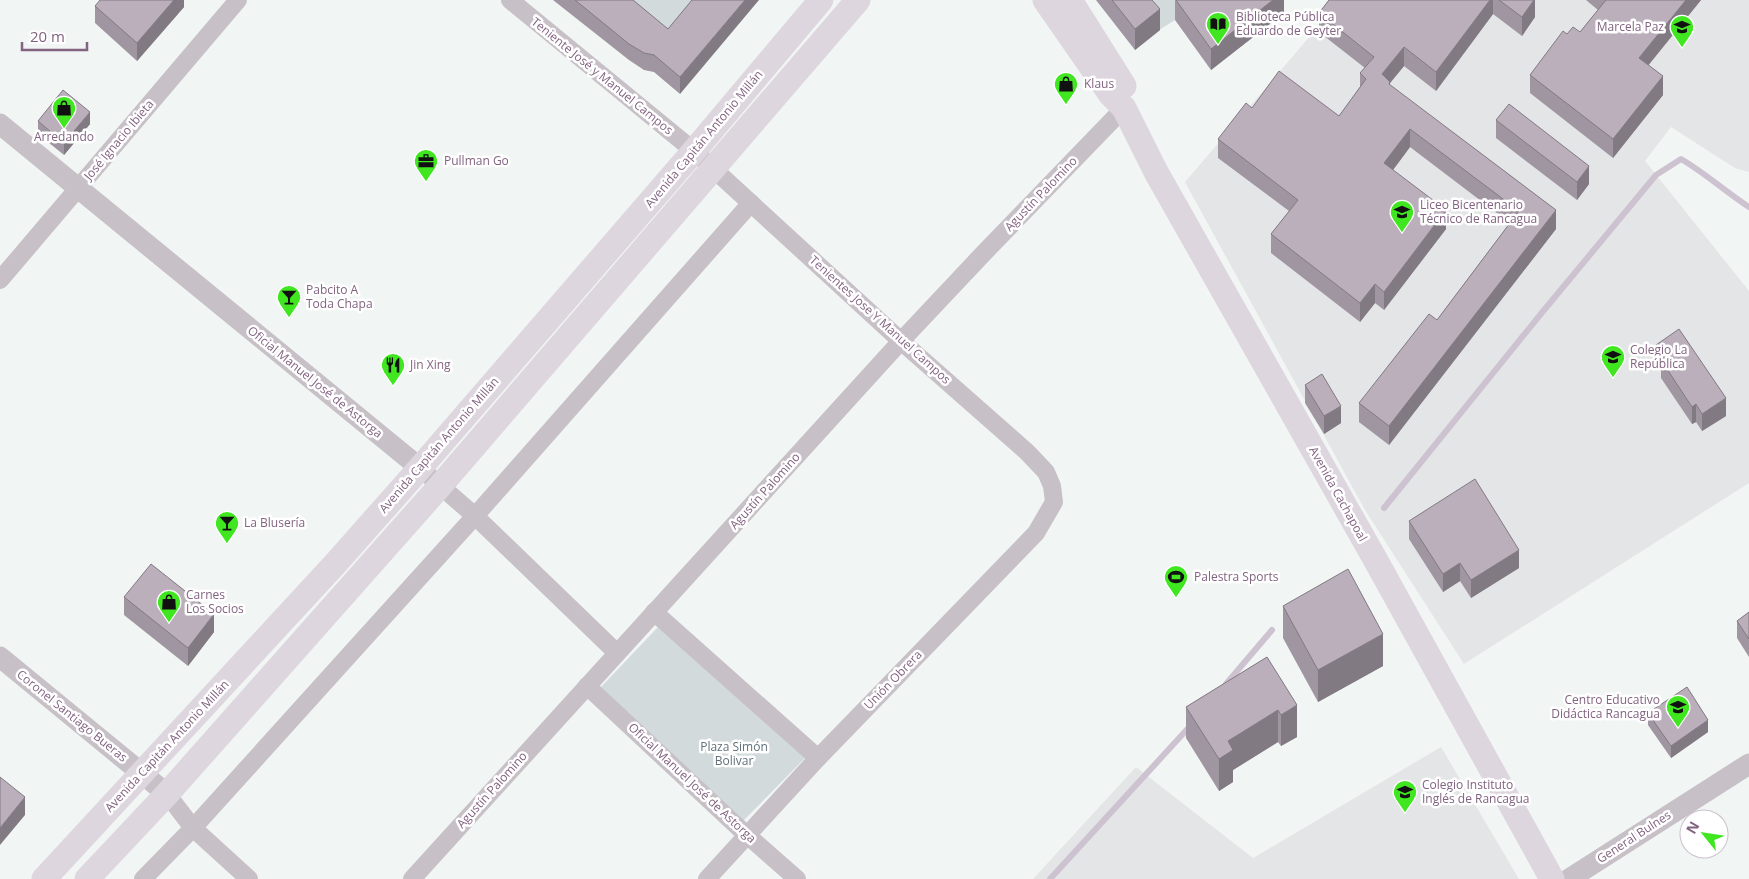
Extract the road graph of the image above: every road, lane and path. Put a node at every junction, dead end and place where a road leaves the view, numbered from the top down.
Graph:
1 (238, 0) edge
2 (510, 0) edge
3 (821, 0) edge
4 (858, 0) edge
5 (1045, 0) edge
6 (1070, 0) edge
7 (1124, 108) junction
8 (0, 124) edge
9 (694, 151) junction
10 (713, 168) junction
11 (78, 188) junction
12 (751, 203) junction
13 (0, 280) edge
14 (901, 341) junction
15 (420, 468) junction
16 (1046, 472) joint
17 (440, 486) junction
18 (475, 516) junction
19 (654, 612) junction
20 (617, 653) junction
21 (0, 657) edge
22 (587, 686) junction
23 (818, 758) junction
24 (1749, 764) edge
25 (142, 773) junction
26 (167, 794) junction
27 (193, 828) junction
28 (747, 834) junction
29 (44, 879) edge
30 (87, 879) edge
31 (143, 879) edge
32 (250, 879) edge
33 (412, 879) edge
34 (707, 879) edge
35 (797, 879) edge
36 (1552, 879) edge
37 (1569, 879) edge

1 - 11 street, José Ignacio Ibieta
2 - 9 street, Teniente José y Manuel Campos
3 - 9 main road, Avenida Capitán Antonio Millán
4 - 10 main road, Avenida Capitán Antonio Millán
5 - 7 main road, Avenida Cachapoal
6 - 7 main road, Avenida Cachapoal
7 - 14 street, Agustín Palomino
7 - 36 main road, Avenida Cachapoal
8 - 11 street, Oficial Manuel José de Astorga
9 - 10 street, Teniente José y Manuel Campos
9 - 15 main road, Avenida Capitán Antonio Millán
10 - 12 street, Tenientes Jose Y Manuel Campos
10 - 17 main road, Avenida Capitán Antonio Millán
11 - 13 street, José Ignacio Ibieta
11 - 15 street, Oficial Manuel José de Astorga
12 - 14 street, Tenientes Jose Y Manuel Campos
12 - 18 street
14 - 16 street, Tenientes Jose Y Manuel Campos
14 - 19 street, Agustín Palomino
15 - 17 street, Oficial Manuel José de Astorga
15 - 25 main road, Avenida Capitán Antonio Millán
16 - 23 street, Unión Obrera
17 - 18 street, Oficial Manuel José de Astorga
17 - 26 main road, Avenida Capitán Antonio Millán
18 - 20 street, Oficial Manuel José de Astorga
18 - 27 street
19 - 20 street, Agustín Palomino
19 - 23 street
20 - 22 street, Agustín Palomino
21 - 25 street, Coronel Santiago Bueras
22 - 28 street, Oficial Manuel José de Astorga
22 - 33 street, Agustín Palomino
23 - 28 street, Unión Obrera
24 - 37 street, General Bulnes
25 - 26 street, Coronel Santiago Bueras
25 - 29 main road, Avenida Capitán Antonio Millán
26 - 27 street, Coronel Santiago Bueras
26 - 30 main road, Avenida Capitán Antonio Millán
27 - 31 street
27 - 32 street, Coronel Santiago Bueras
28 - 34 street, Unión Obrera
28 - 35 street, Oficial Manuel José de Astorga

